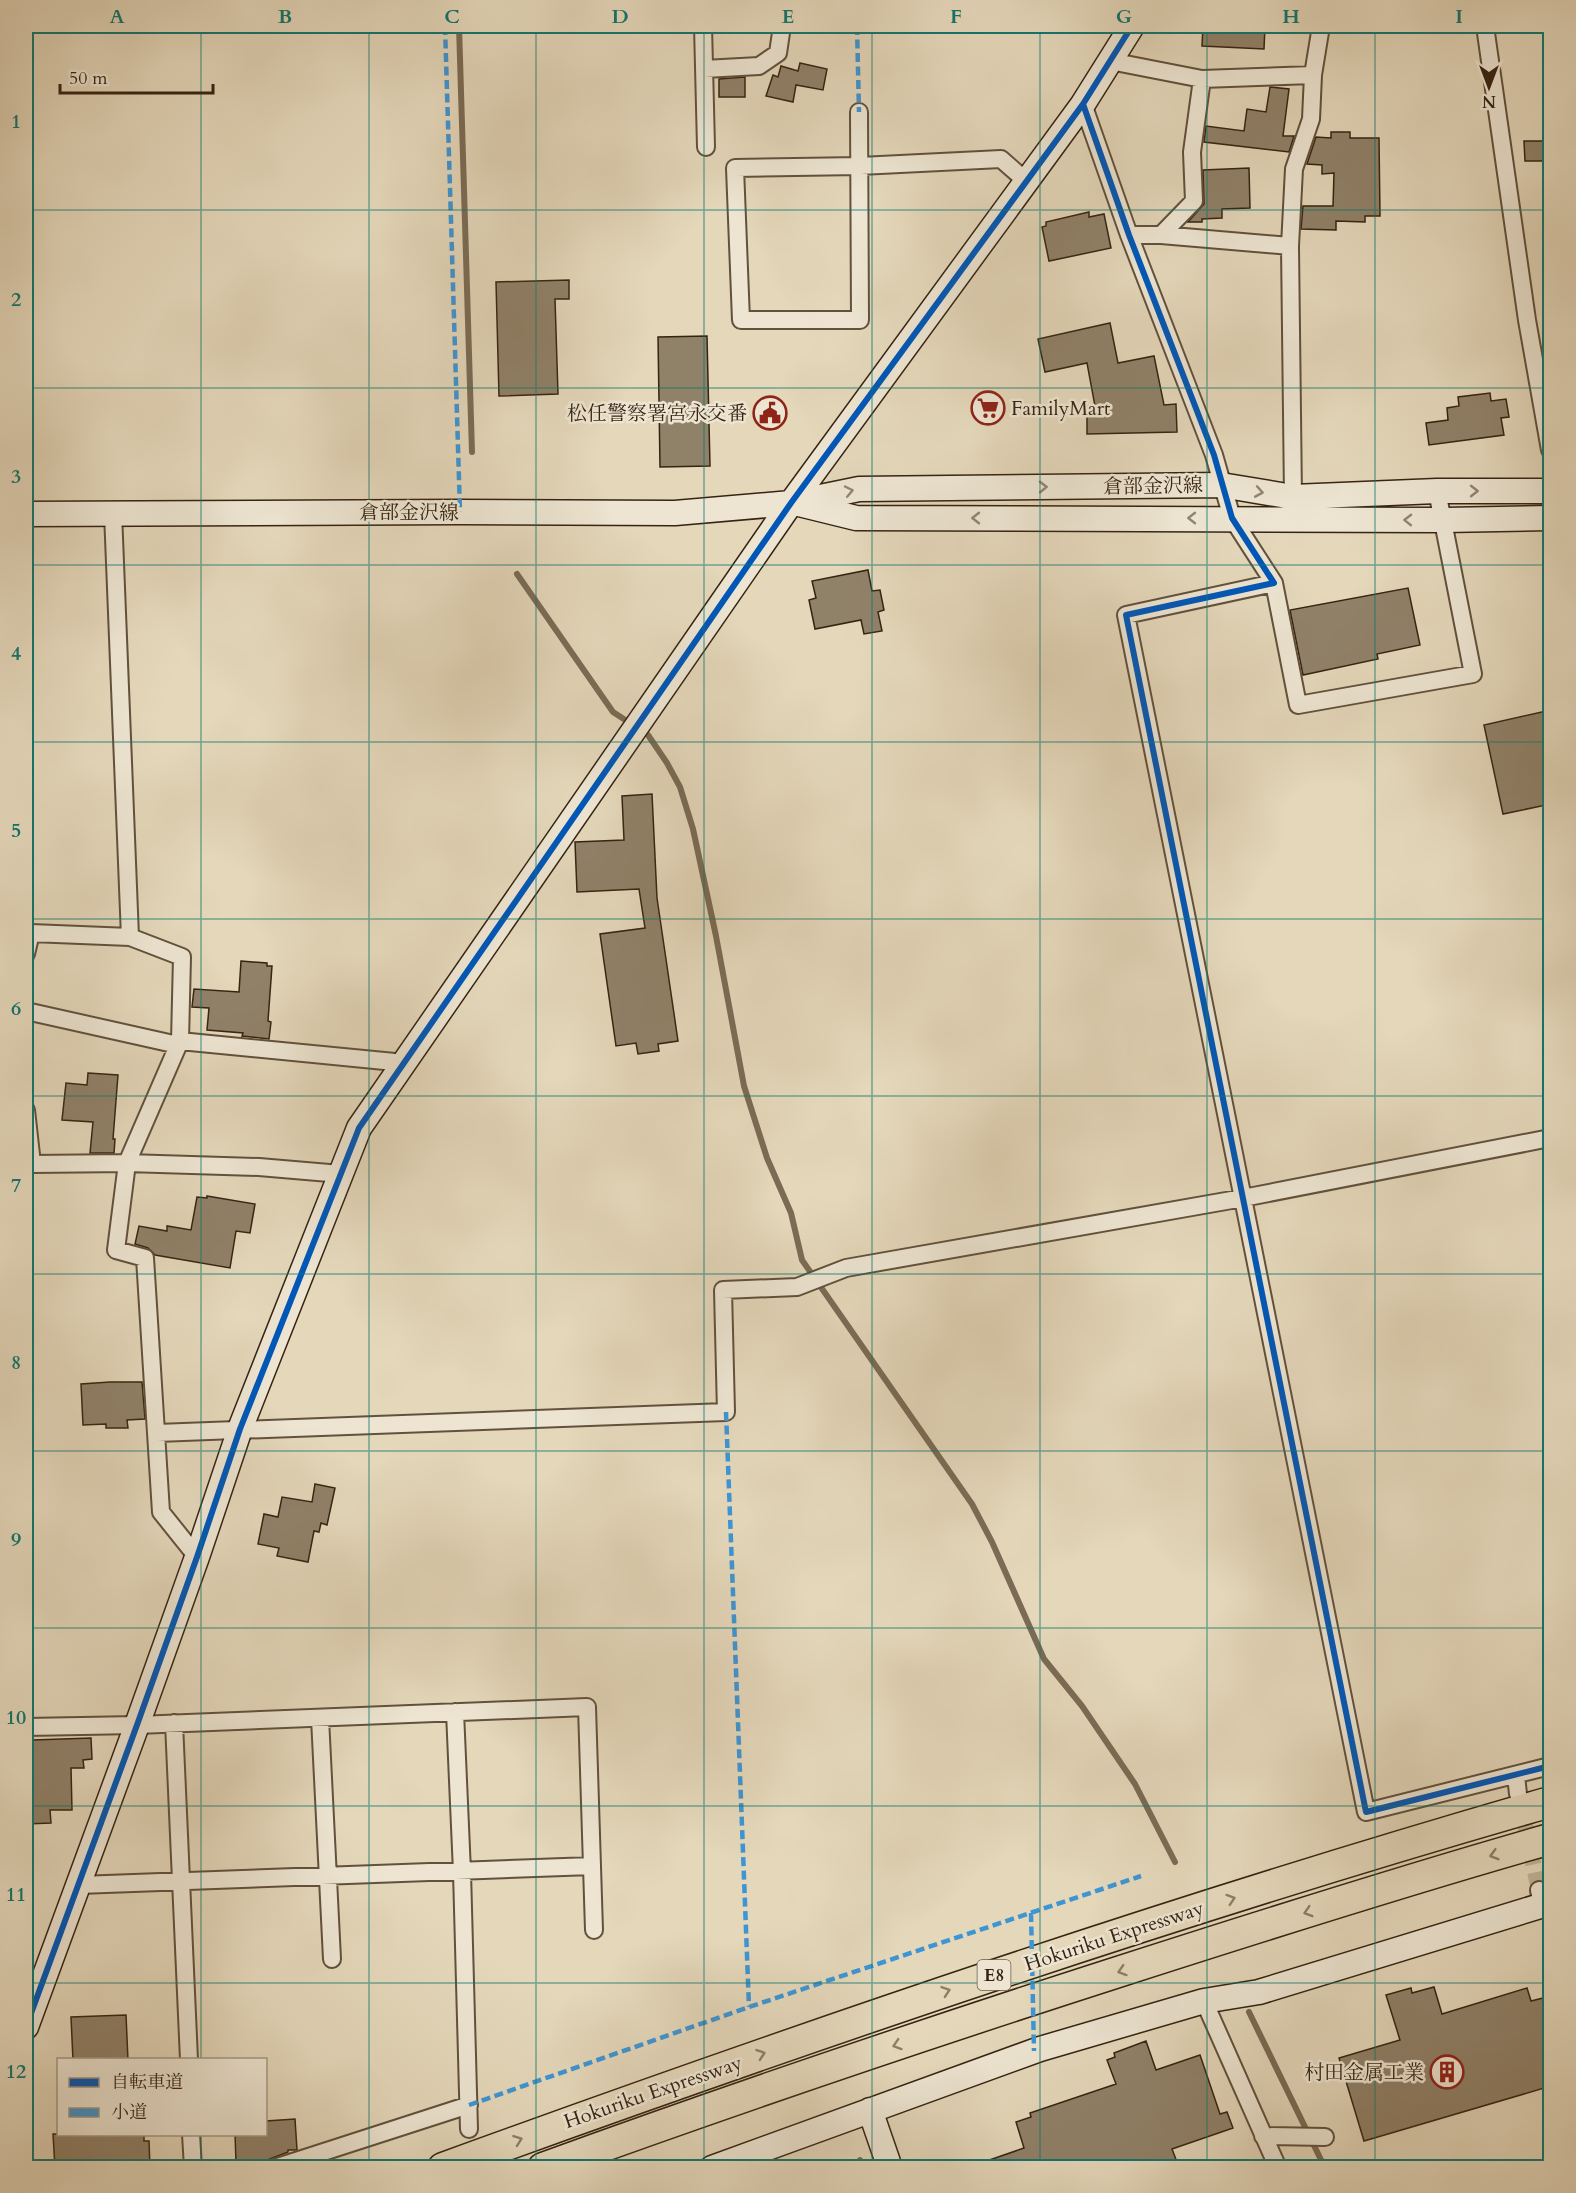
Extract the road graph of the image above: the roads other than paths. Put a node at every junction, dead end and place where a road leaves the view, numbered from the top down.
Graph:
1 (703, 26) edge
2 (782, 26) edge
3 (1132, 26) edge
4 (1321, 26) edge
5 (1485, 26) edge
6 (1110, 61) junction
7 (704, 69) junction
8 (1313, 75) junction
9 (1202, 79) junction
10 (1083, 104) junction
11 (859, 112) dead end
12 (706, 147) dead end
13 (860, 166) junction
14 (1026, 181) junction
15 (1129, 235) junction
16 (1161, 235) junction
17 (1290, 246) junction
18 (1551, 450) edge
19 (1221, 485) junction
20 (1437, 491) junction
21 (1551, 491) edge
22 (1293, 497) junction
23 (791, 502) junction
24 (113, 513) junction
25 (26, 514) edge
26 (1233, 518) junction
27 (1551, 518) edge
28 (1443, 520) junction
29 (1274, 583) junction
30 (130, 937) junction
31 (26, 954) edge
32 (26, 1011) edge
33 (179, 1043) junction
34 (405, 1063) junction
35 (26, 1110) edge
36 (1551, 1138) edge
37 (127, 1163) junction
38 (341, 1174) junction
39 (1243, 1198) junction
40 (240, 1430) junction
41 (156, 1432) junction
42 (197, 1557) junction
43 (455, 1712) junction
44 (320, 1718) junction
45 (174, 1723) junction
46 (137, 1725) junction
47 (26, 1727) edge
48 (1551, 1766) edge
49 (1516, 1775) junction
50 (1518, 1794) tunnel mouth
51 (1551, 1802) edge
52 (1551, 1839) edge
53 (592, 1866) junction
54 (462, 1872) junction
55 (329, 1877) junction
56 (182, 1882) junction
57 (79, 1886) junction
58 (1544, 1899) edge
59 (594, 1930) dead end
60 (332, 1959) dead end
61 (1204, 2001) junction
62 (26, 2028) edge
63 (189, 2058) edge
64 (469, 2105) junction
65 (870, 2110) junction
66 (469, 2129) dead end
67 (191, 2136) edge
68 (1263, 2136) junction
69 (1325, 2137) dead end
70 (193, 2168) edge
71 (274, 2168) edge
72 (443, 2168) edge
73 (543, 2168) edge
74 (712, 2168) edge
75 (890, 2168) edge
76 (1278, 2168) edge

1 - 7 street
2 - 7 street
3 - 6 street
4 - 8 street
5 - 18 street
6 - 9 street
6 - 10 street
7 - 12 street
8 - 9 street
8 - 17 street
9 - 16 street
10 - 14 street
10 - 15 street
11 - 13 street
13 - 13 street
13 - 14 street
14 - 23 street
15 - 16 street
15 - 19 street
16 - 17 street
17 - 22 street
19 -> 22 street, 倉部金沢線
23 -> 19 street, 倉部金沢線
19 - 26 street
20 -> 21 street, 倉部金沢線
20 - 22 street, 倉部金沢線
20 - 28 street
23 - 24 street, 倉部金沢線
26 -> 23 street, 倉部金沢線
23 - 34 street
24 - 25 street, 倉部金沢線
24 - 30 street
28 -> 26 street, 倉部金沢線
26 - 29 street
27 - 28 street, 倉部金沢線
28 - 29 street
29 - 39 street
30 - 31 street
30 - 33 street
32 - 33 street
33 - 34 street
33 - 37 street
34 - 38 street
35 - 37 street
36 - 39 street
37 - 38 street
37 - 41 street
38 - 40 street
39 - 40 street
39 - 49 street
40 - 41 street
40 - 42 street
41 - 42 street
42 - 46 street
43 - 44 street
43 - 53 street
43 - 54 street
44 - 45 street
44 - 55 street
45 - 46 street
45 - 56 street
46 - 47 street
46 - 57 street
48 - 49 street
49 - 50 street
72 -> 51 highway, Hokuriku Expressway / E8
52 -> 73 highway, Hokuriku Expressway / E8
53 - 54 street
53 - 59 street
54 - 55 street
54 - 64 street
55 - 56 street
55 - 60 street
56 - 57 street
56 - 63 street
57 - 62 street
58 - 61 street
61 - 65 street
61 - 68 street
64 - 66 street
64 - 71 street
65 - 74 street
65 - 75 street
67 - 70 street
68 - 69 street
68 - 76 street

